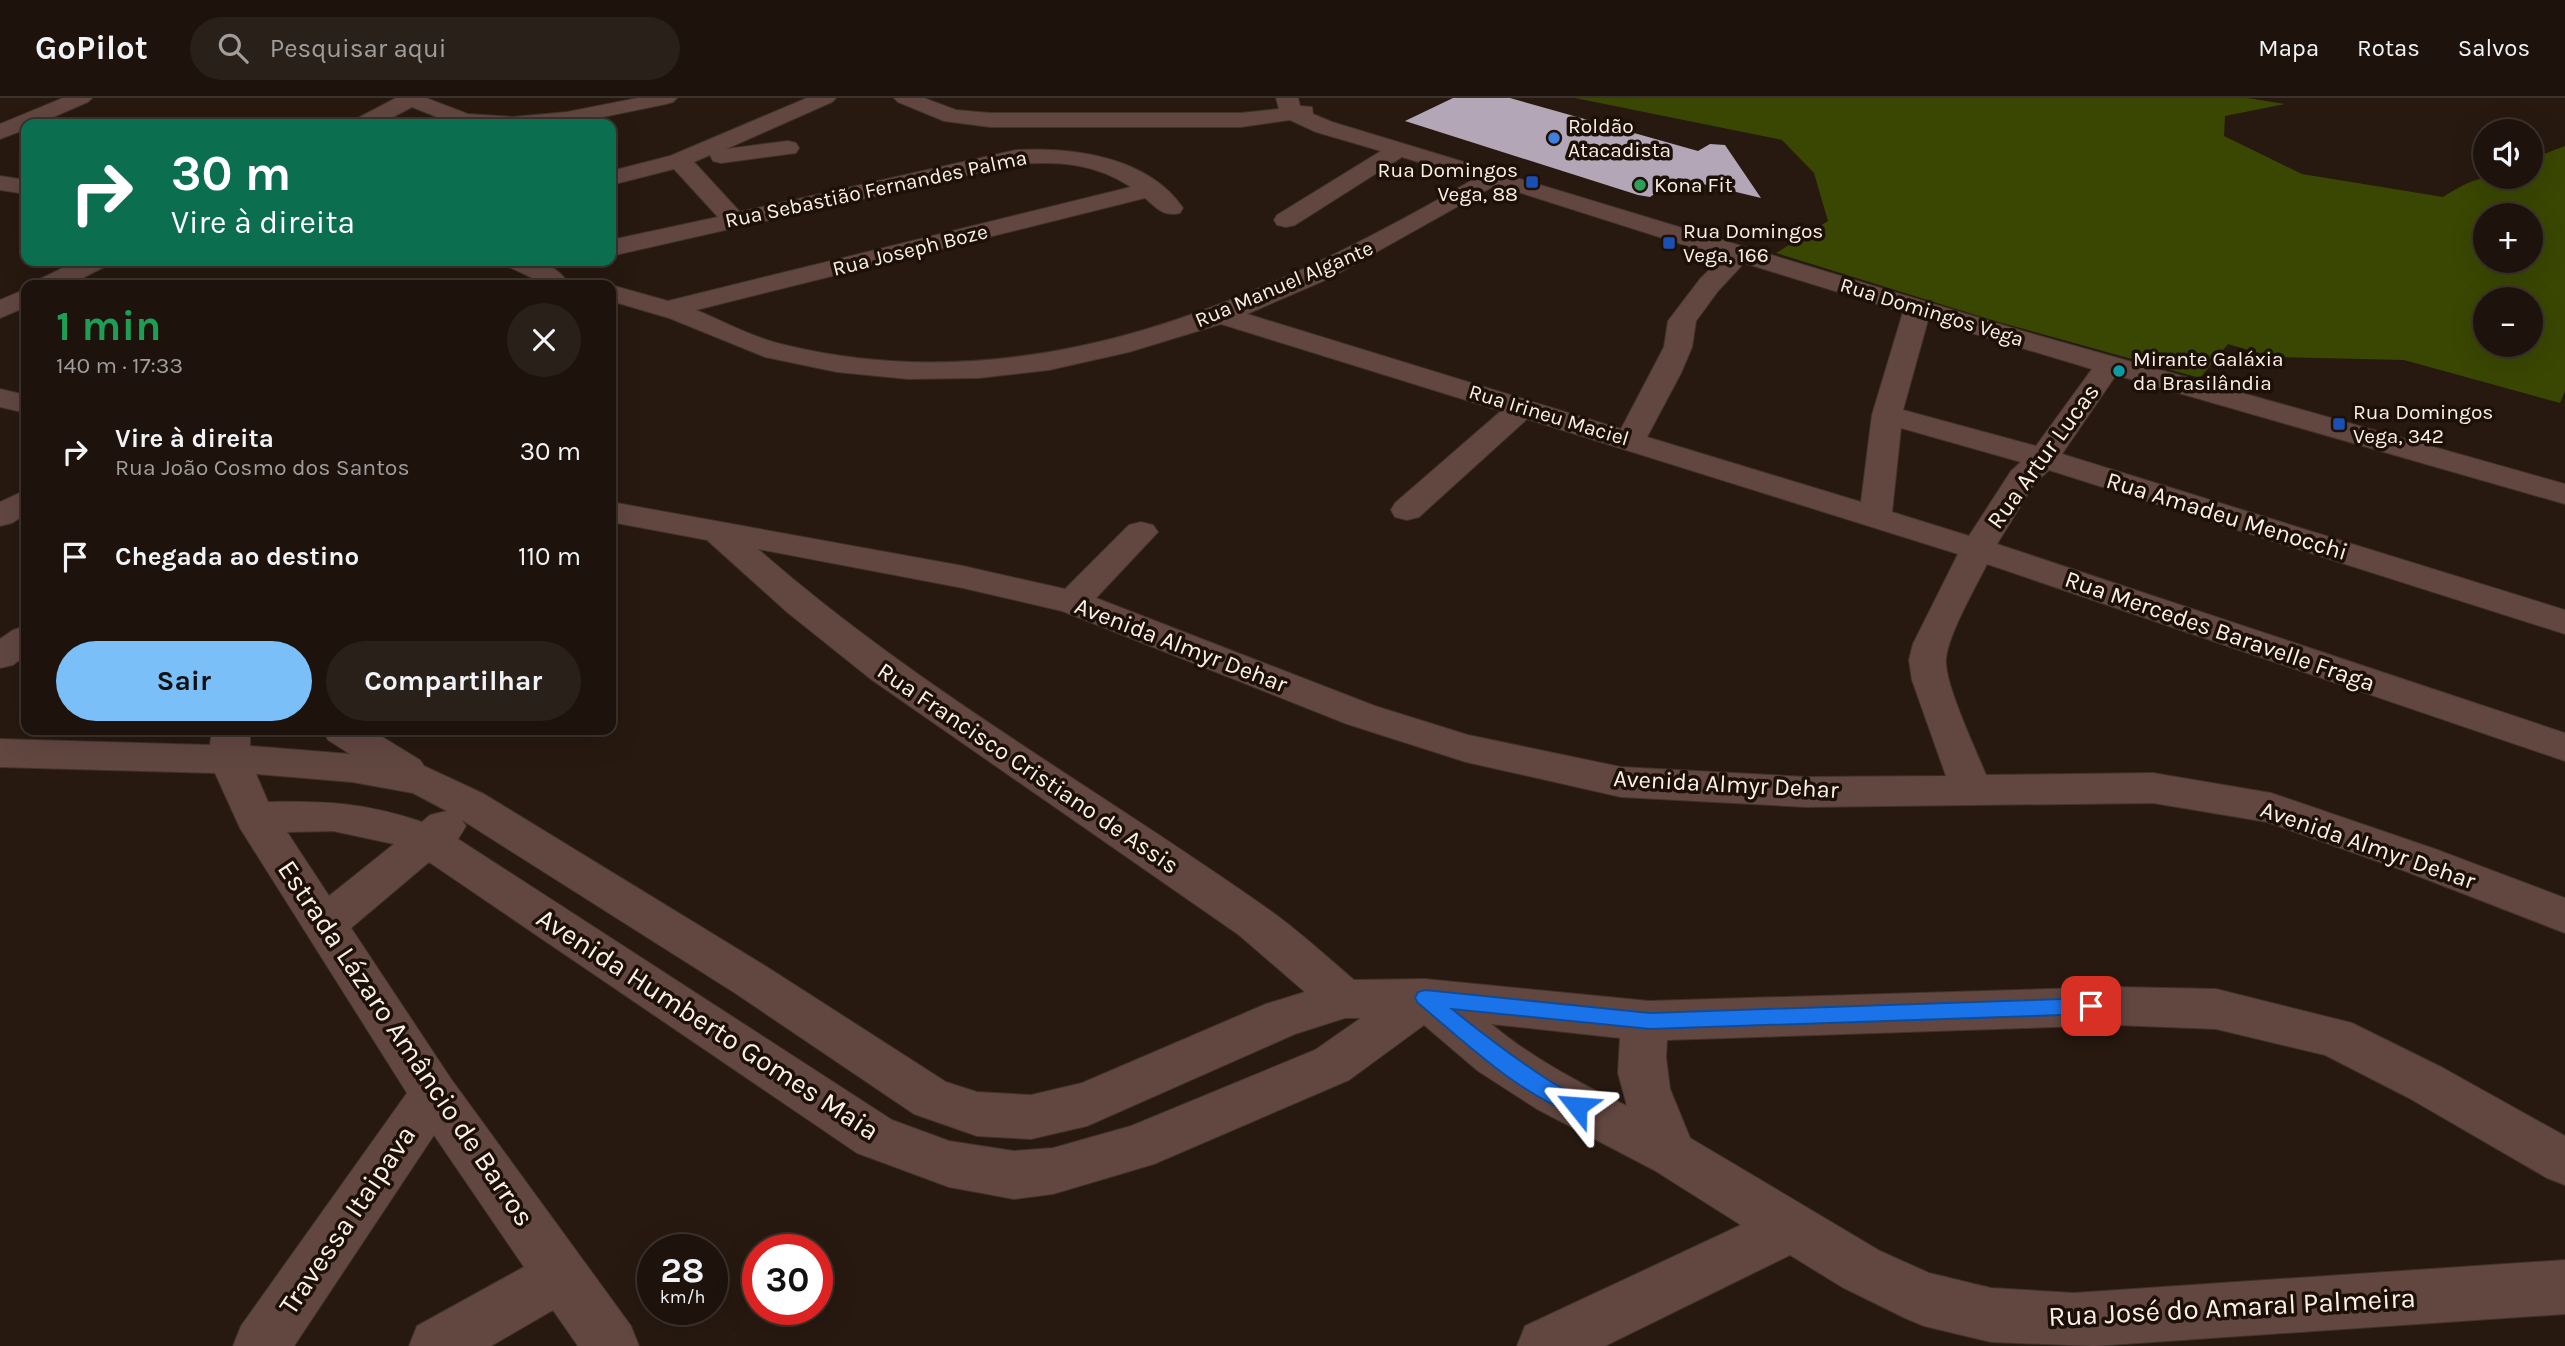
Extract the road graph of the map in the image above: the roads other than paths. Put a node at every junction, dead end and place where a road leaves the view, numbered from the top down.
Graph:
1 (81, 98) edge
2 (526, 98) edge
3 (666, 98) edge
4 (825, 98) edge
5 (905, 98) edge
6 (411, 100) edge
7 (1299, 108) edge
8 (31, 119) edge
9 (374, 119) edge
10 (416, 119) edge
11 (457, 119) edge
12 (539, 119) edge
13 (547, 119) edge
14 (21, 123) edge
15 (0, 132) edge
16 (788, 148) dead end
17 (1398, 150) junction
18 (681, 163) junction
19 (616, 176) edge
20 (1494, 177) junction
21 (0, 183) edge
22 (21, 186) edge
23 (1152, 189) junction
24 (1171, 208) dead end
25 (733, 219) junction
26 (1286, 220) dead end
27 (616, 247) edge
28 (1739, 254) junction
29 (87, 266) edge
30 (542, 270) edge
31 (59, 280) edge
32 (569, 280) edge
33 (616, 294) edge
34 (21, 300) edge
35 (1918, 308) junction
36 (668, 309) junction
37 (0, 310) edge
38 (1222, 315) junction
39 (2110, 364) junction
40 (1522, 407) junction
41 (1887, 415) junction
42 (1630, 440) junction
43 (2043, 458) junction
44 (2565, 494) edge
45 (21, 503) edge
46 (1407, 510) dead end
47 (616, 513) edge
48 (0, 516) edge
49 (1875, 518) junction
50 (717, 531) junction
51 (1141, 531) dead end
52 (1977, 549) junction
53 (1072, 602) junction
54 (2565, 622) edge
55 (21, 641) edge
56 (0, 656) edge
57 (350, 735) edge
58 (230, 745) edge
59 (2565, 747) edge
60 (0, 754) edge
61 (422, 780) junction
62 (1971, 790) junction
63 (470, 805) junction
64 (255, 817) junction
65 (428, 840) junction
66 (2565, 916) edge
67 (325, 924) junction
68 (1425, 998) junction
69 (1345, 999) junction
70 (1650, 1021) junction
71 (434, 1094) junction
72 (1672, 1154) junction
73 (2565, 1162) edge
74 (1794, 1226) junction
75 (562, 1275) junction
76 (2565, 1287) edge
77 (261, 1346) edge
78 (437, 1346) edge
79 (611, 1346) edge
80 (1545, 1346) edge

1 - 8 street
2 - 12 street
3 - 13 street
4 - 18 street
5 - 7 street
6 - 9 street
6 - 10 street
6 - 11 street
7 - 17 street, Rua Domingos Vega
14 - 15 street
16 - 18 street
17 - 20 street, Rua Domingos Vega
17 - 26 street
18 - 19 street
18 - 25 street
20 - 28 street, Rua Domingos Vega
20 - 38 street, Rua Manuel Algante
21 - 22 street
23 - 24 street, Rua Sebastião Fernandes Palma
23 - 25 street, Rua Sebastião Fernandes Palma
23 - 36 street, Rua Joseph Boze
25 - 27 street, Rua Sebastião Fernandes Palma
28 - 35 street, Rua Domingos Vega
28 - 42 street
29 - 31 street
30 - 32 street
33 - 36 street, Rua Manuel Algante
34 - 37 street
35 - 39 street, Rua Domingos Vega
35 - 41 street
36 - 38 street, Rua Manuel Algante
38 - 40 street, Rua Irineu Maciel
39 - 43 street, Rua Artur Lucas
39 - 44 street, Rua Domingos Vega
40 - 42 street, Rua Irineu Maciel
40 - 46 street
41 - 43 street, Rua Amadeu Menocchi
41 - 49 street
42 - 49 street, Rua Irineu Maciel
43 - 52 street, Rua Artur Lucas
43 - 54 street, Rua Amadeu Menocchi
45 - 48 street
47 - 50 street, Avenida Almyr Dehar
49 - 52 street, Rua Mercedes Baravelle Fraga
50 - 53 street, Avenida Almyr Dehar
50 - 69 street, Rua Francisco Cristiano de Assis
51 - 53 street
52 - 59 street, Rua Mercedes Baravelle Fraga
52 - 62 street, Rua Artur Lucas
53 - 62 street, Avenida Almyr Dehar
55 - 56 street
57 - 61 street
58 - 60 street
58 - 61 street
58 - 64 street, Estrada Lázaro Amâncio de Barros
61 - 63 street
62 - 66 street, Avenida Almyr Dehar
63 - 65 street
63 - 69 street
64 - 65 street, Avenida Humberto Gomes Maia
64 - 67 street, Estrada Lázaro Amâncio de Barros
65 - 67 street
65 - 68 street, Avenida Humberto Gomes Maia
67 - 71 street, Estrada Lázaro Amâncio de Barros
68 - 69 street
68 - 70 street
68 - 72 street
70 - 72 street
70 - 73 street
71 - 75 street, Estrada Lázaro Amâncio de Barros
71 - 77 street, Travessa Itaipava
72 - 74 street
74 - 76 street, Rua José do Amaral Palmeira
74 - 80 street
75 - 78 street
75 - 79 street, Estrada Lázaro Amâncio de Barros

